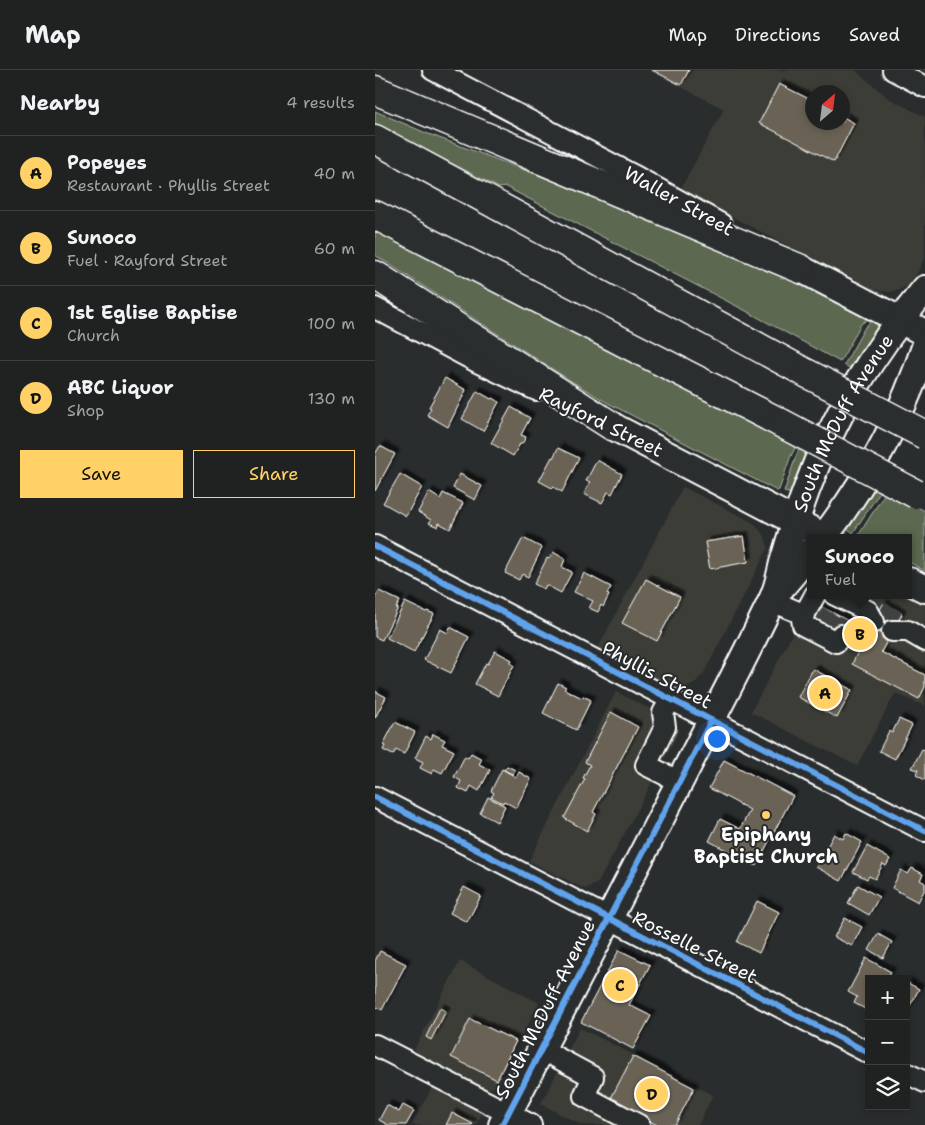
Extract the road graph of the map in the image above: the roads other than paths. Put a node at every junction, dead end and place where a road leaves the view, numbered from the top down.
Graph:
1 (433, 70) edge
2 (901, 72) edge
3 (925, 87) edge
4 (375, 90) edge
5 (375, 139) edge
6 (375, 215) edge
7 (801, 269) junction
8 (375, 275) edge
9 (925, 289) edge
10 (375, 308) edge
11 (900, 320) junction
12 (925, 333) edge
13 (925, 347) edge
14 (613, 426) junction
15 (925, 435) edge
16 (921, 496) edge
17 (795, 521) junction
18 (812, 534) edge
19 (826, 534) edge
20 (375, 546) edge
21 (807, 558) edge
22 (912, 582) edge
23 (925, 589) edge
24 (773, 598) junction
25 (813, 599) edge
26 (848, 614) edge
27 (805, 615) junction
28 (671, 699) junction
29 (711, 721) junction
30 (680, 782) junction
31 (375, 797) edge
32 (925, 831) edge
33 (609, 919) junction
34 (375, 1045) edge
35 (541, 1049) junction
36 (865, 1051) edge
37 (910, 1075) edge
38 (925, 1082) edge
39 (513, 1121) edge
40 (639, 1125) edge

1 - 7 street, Waller Street
2 - 3 street
4 - 7 highway
5 - 15 highway, bridge
6 - 16 highway, bridge
7 - 11 main road, Waller Street
8 - 14 highway
9 - 11 main road, South McDuff Avenue
10 - 14 street, Rayford Street
11 - 12 main road, Waller Street
11 - 17 main road, South McDuff Avenue
13 - 19 main road, South McDuff Avenue
14 - 17 main road, Rayford Street
17 - 18 main road, Rayford Street
17 - 24 main road, South McDuff Avenue
20 - 28 street, Phyllis Street
21 - 24 main road, South McDuff Avenue
22 - 23 main road
24 - 27 street
24 - 29 main road, South McDuff Avenue
25 - 27 street
26 - 27 street
28 - 29 street, Phyllis Street
28 - 30 street
29 - 30 main road, South McDuff Avenue
29 - 32 street, Phyllis Street
30 - 33 main road, South McDuff Avenue
31 - 33 street, Rosselle Street
33 - 35 main road, South McDuff Avenue
33 - 36 street, Rosselle Street
34 - 39 street
35 - 39 main road, South McDuff Avenue
35 - 40 street
37 - 38 street

